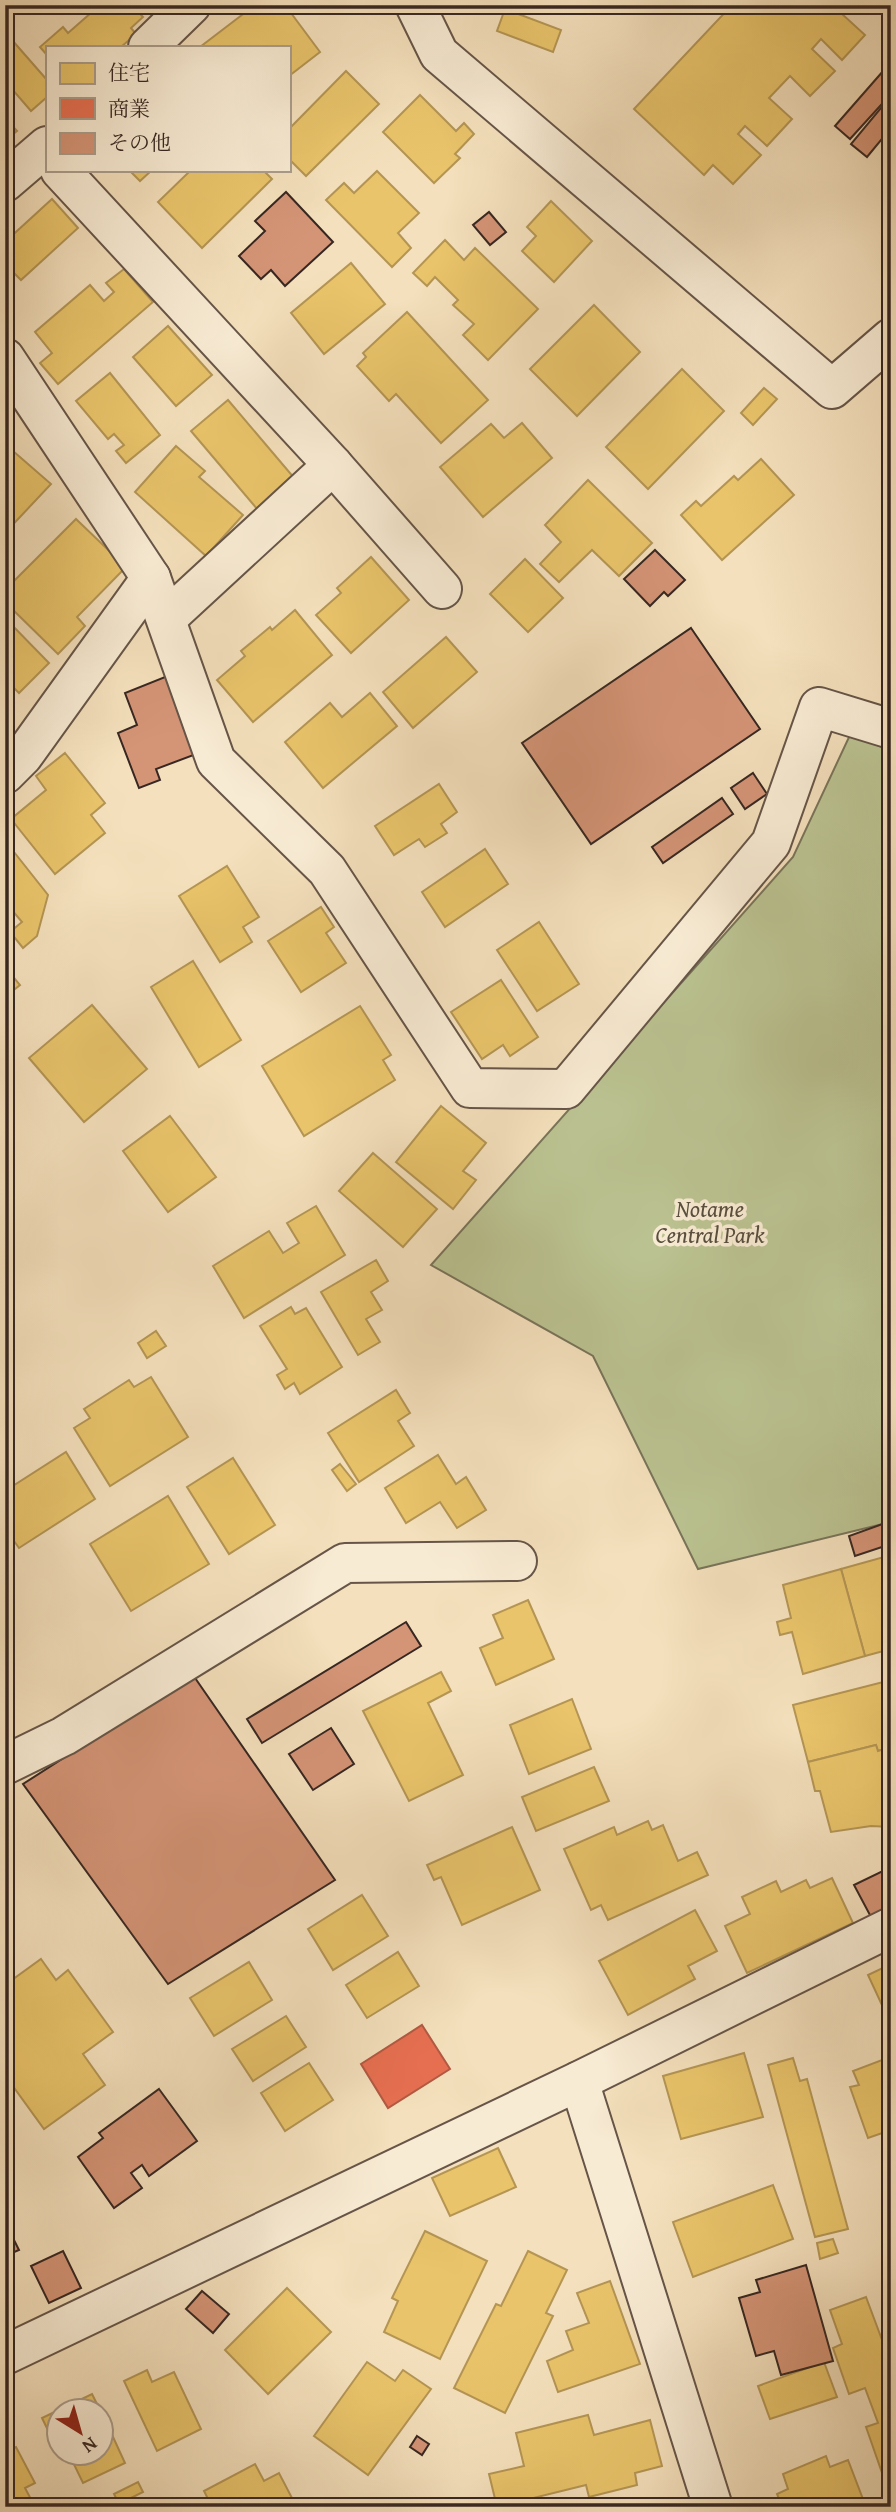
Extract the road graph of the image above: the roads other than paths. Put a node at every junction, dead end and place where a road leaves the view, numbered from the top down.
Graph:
1 (191, 5) edge
2 (415, 5) edge
3 (149, 46) edge
4 (46, 158) edge
5 (64, 172) edge
6 (5, 182) edge
7 (891, 338) edge
8 (5, 358) edge
9 (333, 465) junction
10 (151, 578) junction
11 (442, 589) dead end
12 (167, 618) junction
13 (891, 729) edge
14 (5, 774) edge
15 (517, 1561) dead end
16 (5, 1765) edge
17 (891, 1927) edge
18 (579, 2081) junction
19 (5, 2355) edge
20 (713, 2507) edge

1 - 3 street
2 - 7 street
4 - 6 street
5 - 9 street
8 - 10 street
9 - 11 street
9 - 12 street
10 - 12 street
10 - 14 street
12 - 13 street
15 - 16 street
17 - 18 street
18 - 19 street
18 - 20 street

